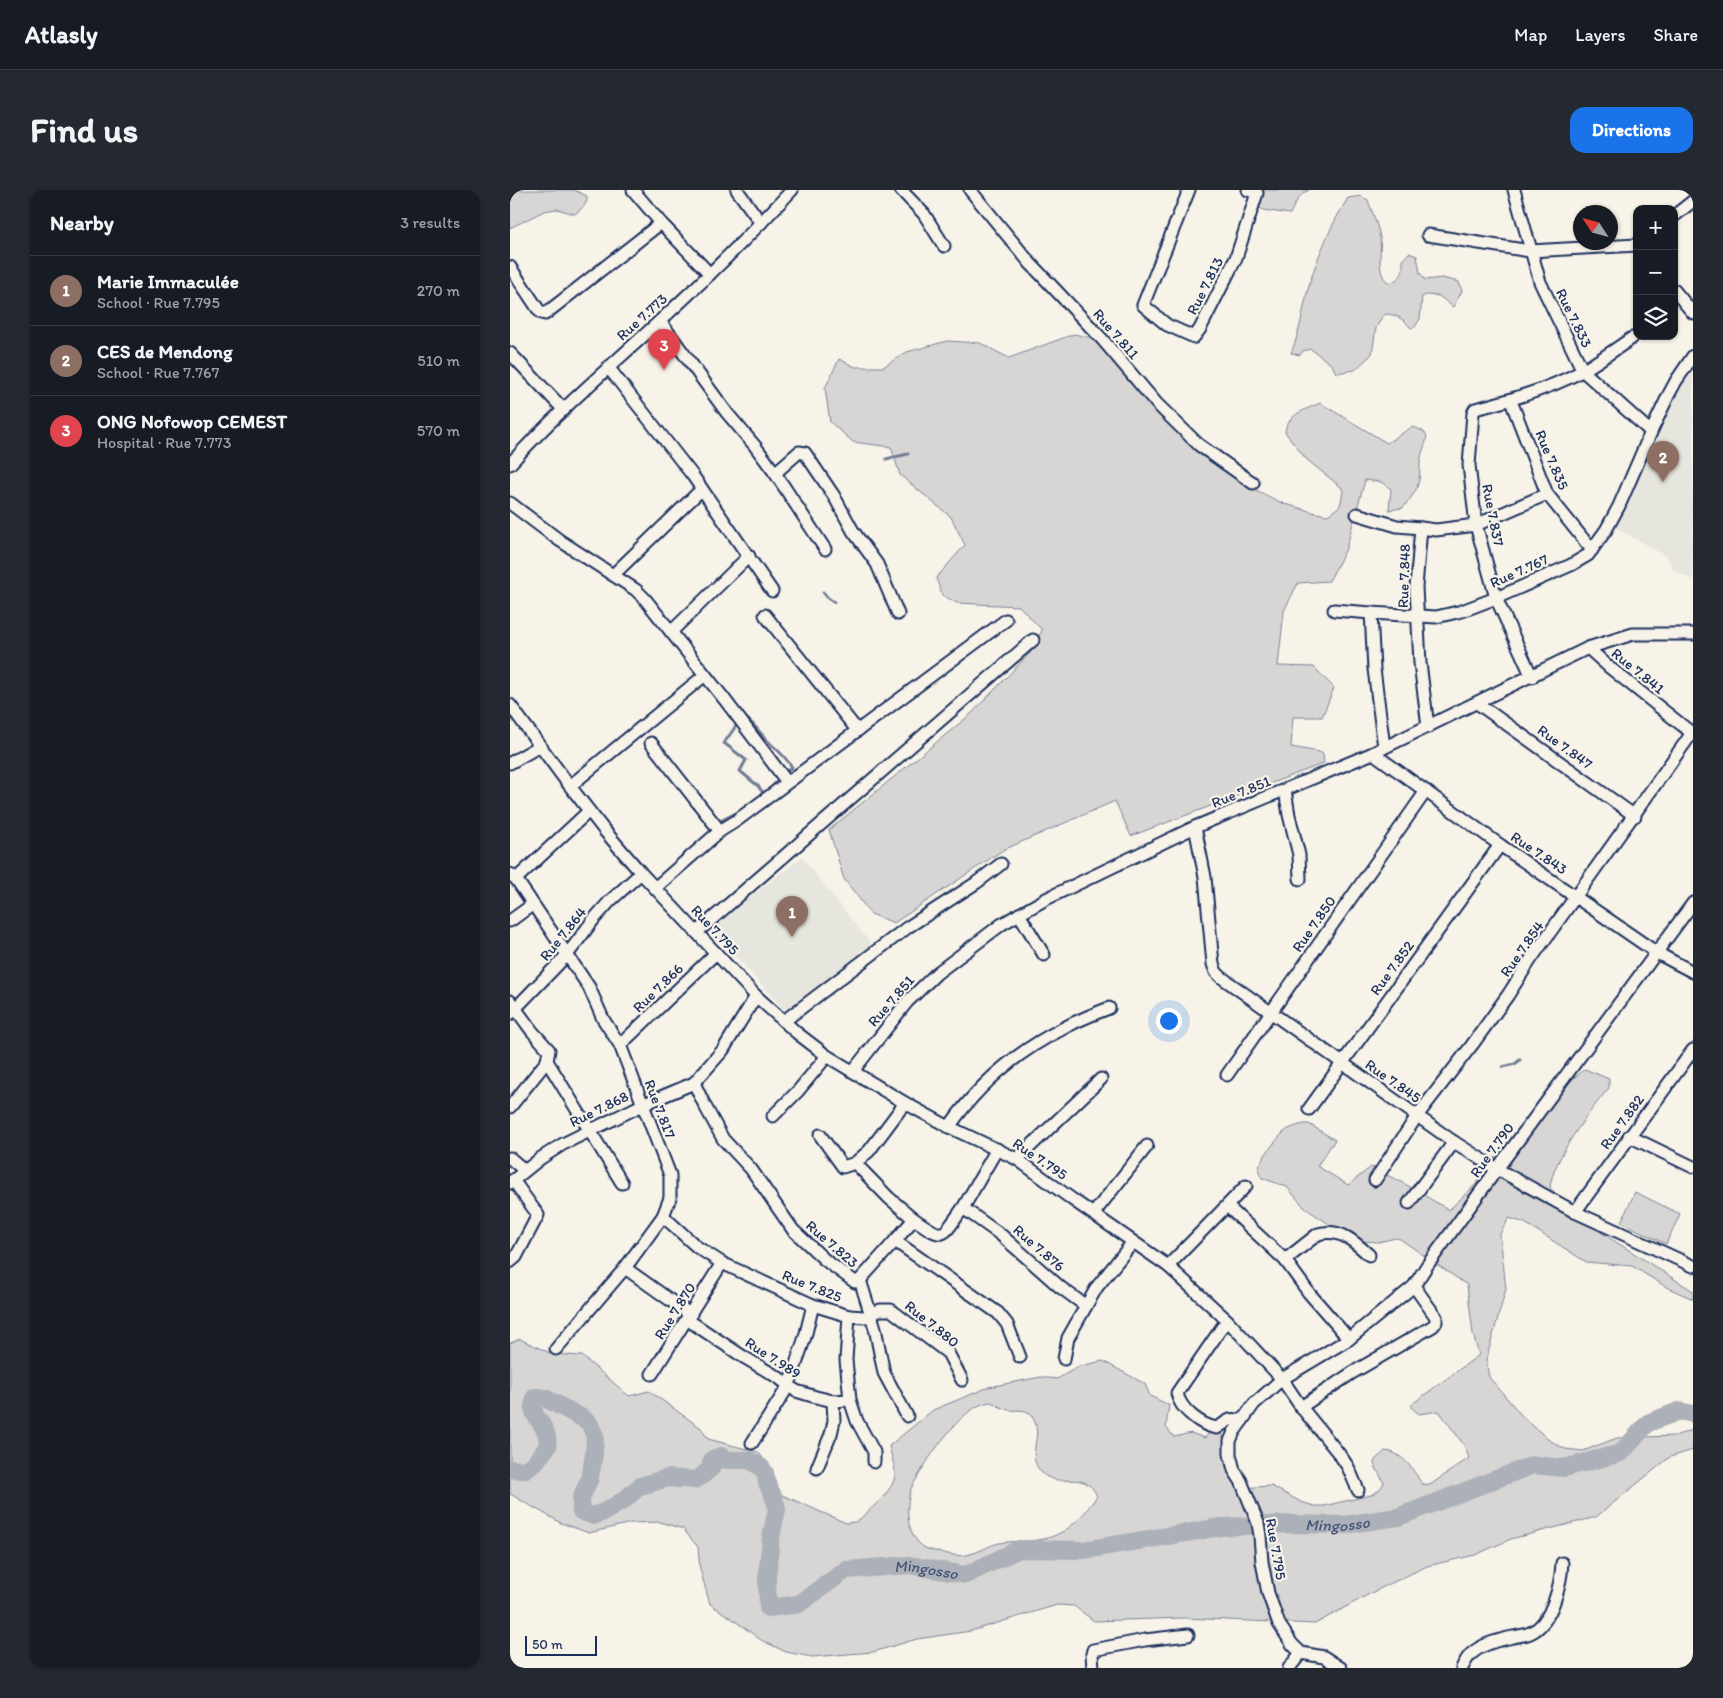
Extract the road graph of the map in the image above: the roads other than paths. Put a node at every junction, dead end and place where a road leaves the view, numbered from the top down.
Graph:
1 (633, 190) edge
2 (737, 190) edge
3 (792, 190) edge
4 (901, 190) edge
5 (1189, 190) edge
6 (1514, 190) edge
7 (1254, 191) edge
8 (974, 192) edge
9 (1692, 203) edge
10 (1678, 213) edge
11 (761, 223) junction
12 (661, 224) junction
13 (1428, 235) dead end
14 (1633, 245) edge
15 (944, 246) dead end
16 (1530, 251) junction
17 (510, 267) edge
18 (710, 274) junction
19 (1678, 295) edge
20 (1693, 313) edge
21 (660, 321) junction
22 (1632, 338) dead end
23 (510, 353) edge
24 (1693, 356) edge
25 (608, 367) junction
26 (1583, 370) junction
27 (1512, 400) junction
28 (564, 410) junction
29 (1650, 432) junction
30 (510, 464) edge
31 (775, 473) junction
32 (1252, 483) dead end
33 (702, 489) junction
34 (1547, 494) junction
35 (510, 503) edge
36 (1358, 514) dead end
37 (1476, 525) junction
38 (1421, 528) junction
39 (825, 549) dead end
40 (1592, 550) junction
41 (749, 556) junction
42 (613, 576) junction
43 (772, 591) dead end
44 (1496, 598) junction
45 (1334, 610) dead end
46 (1371, 613) junction
47 (898, 614) dead end
48 (765, 615) dead end
49 (1418, 617) junction
50 (1006, 620) dead end
51 (671, 632) junction
52 (1693, 634) edge
53 (1033, 640) dead end
54 (1588, 648) junction
55 (705, 675) junction
56 (1532, 677) junction
57 (1477, 704) junction
58 (510, 705) edge
59 (1428, 726) junction
60 (857, 730) junction
61 (1693, 734) edge
62 (651, 743) dead end
63 (540, 746) junction
64 (1384, 747) junction
65 (1373, 753) junction
66 (510, 763) edge
67 (787, 782) junction
68 (570, 786) junction
69 (1285, 790) junction
70 (1426, 791) junction
71 (589, 811) junction
72 (1635, 816) junction
73 (1195, 827) junction
74 (720, 831) junction
75 (1500, 845) junction
76 (1001, 864) dead end
77 (640, 873) junction
78 (513, 877) edge
79 (1300, 879) dead end
80 (655, 888) junction
81 (1577, 897) junction
82 (1693, 903) edge
83 (532, 904) junction
84 (1019, 914) junction
85 (510, 921) edge
86 (697, 932) junction
87 (716, 953) junction
88 (1657, 953) junction
89 (567, 955) junction
90 (1044, 955) dead end
91 (1693, 972) edge
92 (756, 996) junction
93 (512, 1008) edge
94 (1109, 1008) dead end
95 (1271, 1012) junction
96 (784, 1021) junction
97 (620, 1045) junction
98 (1693, 1050) edge
99 (827, 1056) junction
100 (547, 1061) junction
101 (1342, 1063) junction
102 (1682, 1067) junction
103 (853, 1071) junction
104 (1693, 1071) edge
105 (1227, 1074) dead end
106 (1101, 1079) dead end
107 (694, 1083) junction
108 (905, 1103) junction
109 (642, 1105) junction
110 (510, 1107) edge
111 (1308, 1109) dead end
112 (773, 1116) dead end
113 (1418, 1116) junction
114 (949, 1127) junction
115 (589, 1130) junction
116 (820, 1135) dead end
117 (1629, 1136) junction
118 (1454, 1142) junction
119 (1147, 1146) dead end
120 (997, 1149) junction
121 (510, 1158) edge
122 (1017, 1158) junction
123 (855, 1163) junction
124 (1693, 1167) edge
125 (1497, 1169) junction
126 (524, 1170) junction
127 (1375, 1180) dead end
128 (512, 1181) edge
129 (622, 1183) dead end
130 (1246, 1186) dead end
131 (1409, 1203) dead end
132 (1227, 1206) junction
133 (963, 1208) junction
134 (1575, 1212) junction
135 (1094, 1213) junction
136 (663, 1216) junction
137 (914, 1219) junction
138 (895, 1241) junction
139 (1133, 1242) junction
140 (1369, 1256) dead end
141 (1285, 1260) junction
142 (510, 1262) edge
143 (722, 1263) junction
144 (1168, 1266) junction
145 (1693, 1266) edge
146 (624, 1268) junction
147 (860, 1280) junction
148 (1414, 1286) junction
149 (813, 1306) junction
150 (1086, 1306) junction
151 (871, 1314) junction
152 (849, 1316) junction
153 (689, 1317) junction
154 (1227, 1320) junction
155 (1349, 1339) junction
156 (556, 1350) dead end
157 (1020, 1357) dead end
158 (1064, 1358) dead end
159 (652, 1374) dead end
160 (1282, 1379) junction
161 (962, 1380) dead end
162 (789, 1385) junction
163 (833, 1400) junction
164 (850, 1400) junction
165 (1301, 1407) junction
166 (907, 1416) dead end
167 (1242, 1421) junction
168 (752, 1443) dead end
169 (874, 1462) dead end
170 (817, 1468) dead end
171 (1358, 1490) dead end
172 (1562, 1563) dead end
173 (1188, 1634) dead end
174 (1300, 1652) junction
175 (1093, 1668) edge
176 (1289, 1668) edge
177 (1341, 1668) edge
178 (1462, 1668) edge

1 - 12 street
2 - 11 street
3 - 11 street, Rue 7.773
4 - 15 street
5 - 7 street, Rue 7.813
6 - 16 street, Rue 7.833
8 - 32 street, Rue 7.811
9 - 10 street
11 - 18 street, Rue 7.773
12 - 17 street
12 - 18 street
13 - 16 street
14 - 16 street
16 - 26 street, Rue 7.833
18 - 21 street, Rue 7.773
19 - 20 street
21 - 25 street, Rue 7.773
21 - 31 street
22 - 26 street
23 - 28 street
24 - 29 street, Rue 7.767
25 - 28 street, Rue 7.773
25 - 33 street
26 - 27 street
26 - 29 street, Rue 7.833
27 - 34 street, Rue 7.835
27 - 37 street, Rue 7.837
28 - 30 street, Rue 7.773
29 - 40 street, Rue 7.767
31 - 39 street
31 - 47 street
33 - 41 street
33 - 42 street
34 - 37 street, Rue 7.848
34 - 40 street, Rue 7.835
35 - 42 street
36 - 38 street
37 - 38 street, Rue 7.848
37 - 44 street, Rue 7.837
38 - 49 street, Rue 7.848
40 - 44 street, Rue 7.767
41 - 43 street
41 - 51 street
42 - 51 street
44 - 49 street, Rue 7.767
44 - 56 street, Rue 7.837
45 - 46 street, Rue 7.767
46 - 49 street, Rue 7.767
46 - 64 street
48 - 60 street
49 - 59 street, Rue 7.848
50 - 60 street
51 - 55 street
52 - 54 street, Rue 7.851
53 - 86 street
54 - 56 street, Rue 7.851
54 - 61 street, Rue 7.841
55 - 67 street
55 - 68 street
56 - 57 street, Rue 7.851
57 - 59 street, Rue 7.851
57 - 72 street, Rue 7.847
58 - 63 street, Rue 7.795
59 - 64 street, Rue 7.851
60 - 67 street
61 - 72 street, Rue 7.854
62 - 74 street
63 - 66 street
63 - 68 street, Rue 7.795
64 - 65 street, Rue 7.851
65 - 69 street, Rue 7.851
65 - 70 street, Rue 7.843
67 - 74 street
68 - 71 street, Rue 7.795
69 - 73 street, Rue 7.851
69 - 79 street
70 - 75 street, Rue 7.843
70 - 95 street, Rue 7.850
71 - 77 street, Rue 7.795
71 - 78 street
72 - 81 street, Rue 7.854
73 - 84 street, Rue 7.851
73 - 95 street, Rue 7.845
74 - 80 street
75 - 81 street, Rue 7.843
75 - 101 street, Rue 7.852
76 - 96 street
77 - 80 street, Rue 7.795
77 - 89 street, Rue 7.864
78 - 83 street, Rue 7.817
80 - 86 street, Rue 7.795
81 - 88 street, Rue 7.843
81 - 113 street, Rue 7.854
82 - 88 street, Rue 7.790
83 - 85 street
83 - 89 street, Rue 7.817
84 - 90 street
84 - 103 street, Rue 7.851
86 - 87 street, Rue 7.795
87 - 92 street, Rue 7.795
87 - 97 street, Rue 7.866
88 - 91 street, Rue 7.843
88 - 125 street, Rue 7.790
89 - 93 street, Rue 7.864
89 - 97 street, Rue 7.817
92 - 96 street, Rue 7.795
92 - 107 street, Rue 7.868
93 - 100 street
94 - 114 street
95 - 101 street, Rue 7.845
95 - 105 street, Rue 7.850
96 - 99 street, Rue 7.795
97 - 109 street, Rue 7.817
98 - 102 street, Rue 7.882
99 - 103 street, Rue 7.795
99 - 112 street
100 - 110 street
100 - 115 street
101 - 111 street, Rue 7.852
101 - 113 street, Rue 7.845
102 - 104 street
102 - 117 street, Rue 7.882
103 - 108 street, Rue 7.795
106 - 122 street
107 - 109 street, Rue 7.868
107 - 147 street, Rue 7.823
108 - 114 street, Rue 7.795
108 - 123 street
109 - 115 street, Rue 7.868
109 - 136 street, Rue 7.817
113 - 118 street, Rue 7.845
113 - 127 street, Rue 7.854
114 - 120 street, Rue 7.795
115 - 126 street, Rue 7.868
115 - 129 street
116 - 123 street
117 - 124 street
117 - 134 street, Rue 7.882
118 - 125 street, Rue 7.845
118 - 131 street
119 - 135 street
120 - 122 street, Rue 7.795
120 - 133 street
121 - 126 street
122 - 135 street, Rue 7.795
123 - 137 street
125 - 134 street, Rue 7.845
125 - 148 street, Rue 7.790
126 - 128 street, Rue 7.868
128 - 142 street
130 - 132 street
132 - 141 street
132 - 144 street
133 - 137 street
133 - 150 street, Rue 7.876
134 - 145 street, Rue 7.845
135 - 139 street, Rue 7.795
136 - 143 street, Rue 7.825
136 - 146 street, Rue 7.817
137 - 138 street, Rue 7.823
138 - 147 street, Rue 7.823
138 - 157 street
139 - 144 street, Rue 7.795
139 - 150 street
140 - 141 street
141 - 155 street
143 - 149 street, Rue 7.825
143 - 153 street, Rue 7.870
144 - 154 street, Rue 7.795
146 - 153 street, Rue 7.989
146 - 156 street, Rue 7.817
147 - 151 street
148 - 155 street, Rue 7.790
148 - 165 street
149 - 152 street, Rue 7.825
149 - 162 street
150 - 158 street
151 - 152 street, Rue 7.880
151 - 161 street, Rue 7.880
151 - 166 street
152 - 164 street, Rue 7.825
153 - 159 street, Rue 7.870
153 - 162 street, Rue 7.989
154 - 160 street, Rue 7.795
154 - 167 street
155 - 160 street, Rue 7.790
160 - 165 street
160 - 167 street, Rue 7.795
162 - 163 street, Rue 7.989
162 - 168 street
163 - 164 street, Rue 7.989
163 - 170 street
164 - 169 street, Rue 7.825
165 - 171 street
167 - 174 street, Rue 7.795
172 - 178 street
173 - 175 street
174 - 176 street
174 - 177 street

